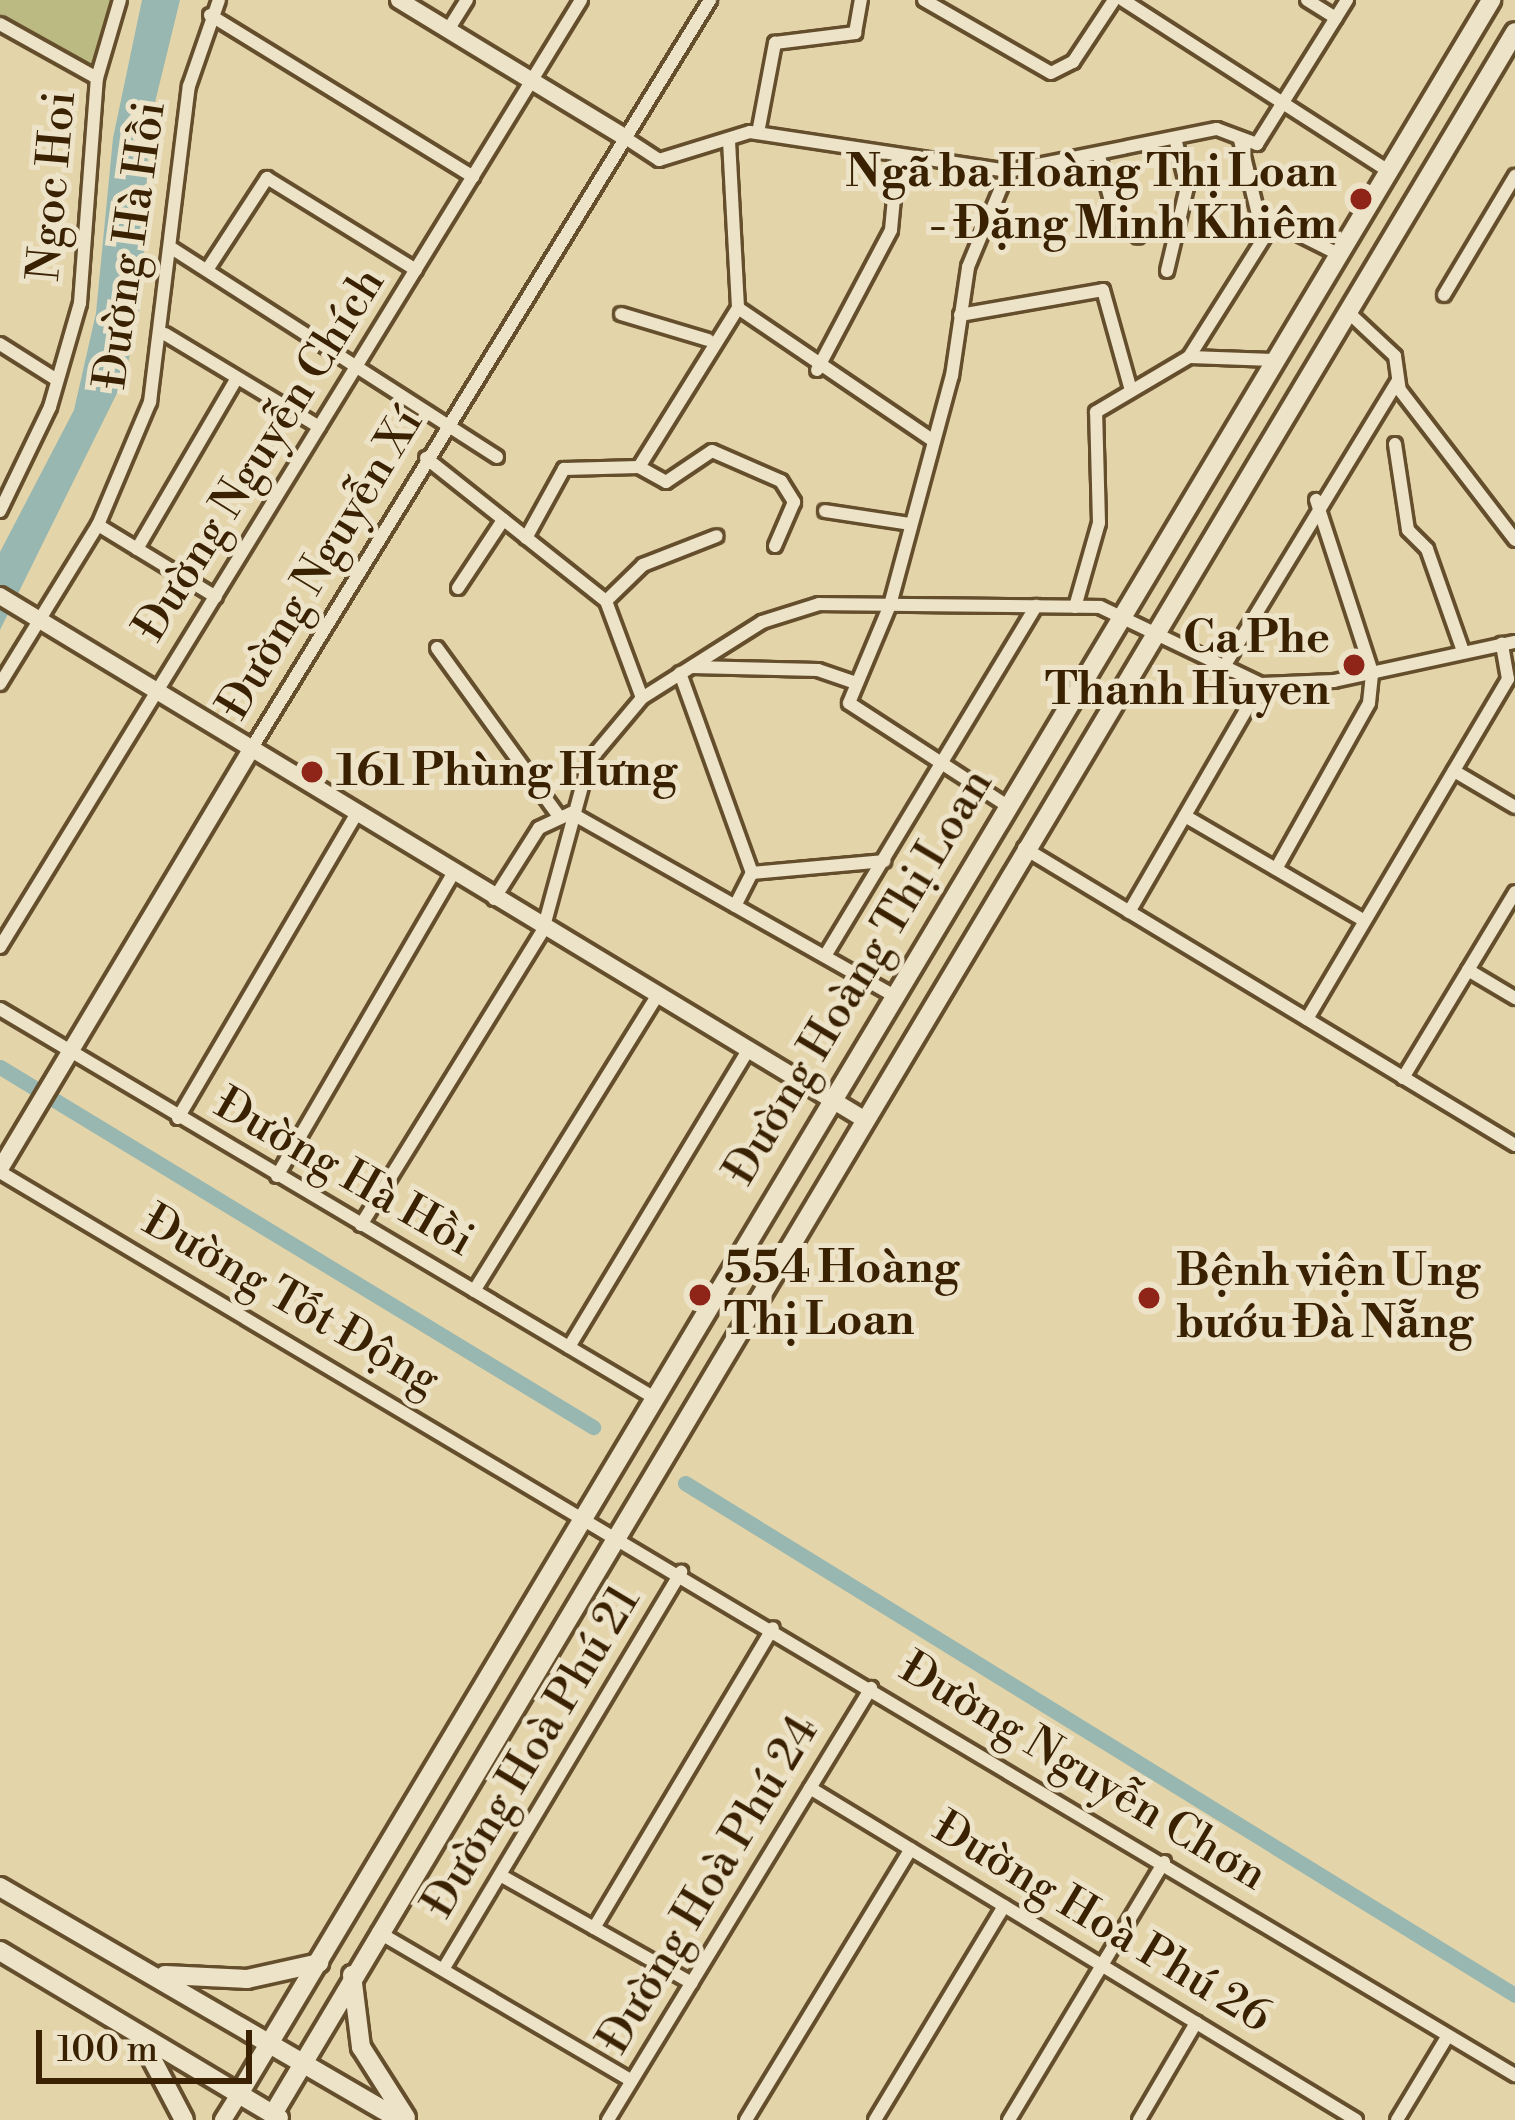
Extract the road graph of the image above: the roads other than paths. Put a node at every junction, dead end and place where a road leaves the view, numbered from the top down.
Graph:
1 (120, 0) edge
2 (218, 0) edge
3 (399, 0) edge
4 (466, 0) edge
5 (581, 0) edge
6 (710, 0) edge
7 (861, 0) edge
8 (924, 0) edge
9 (1118, 0) edge
10 (1307, 0) edge
11 (1347, 0) edge
12 (1491, 0) edge
13 (210, 15) junction
14 (1336, 18) junction
15 (0, 24) edge
16 (448, 30) junction
17 (1515, 32) edge
18 (98, 78) junction
19 (531, 81) junction
20 (1284, 105) junction
21 (758, 133) junction
22 (624, 136) junction
23 (1175, 138) junction
24 (1240, 140) junction
25 (729, 141) junction
26 (898, 156) junction
27 (1100, 156) junction
28 (1007, 171) junction
29 (1388, 171) junction
30 (1515, 176) edge
31 (472, 177) junction
32 (1263, 235) junction
33 (1138, 238) dead end
34 (173, 249) junction
35 (1338, 254) junction
36 (207, 270) junction
37 (416, 270) junction
38 (1167, 271) dead end
39 (1444, 295) dead end
40 (738, 308) junction
41 (1346, 311) junction
42 (621, 314) dead end
43 (960, 315) junction
44 (165, 334) junction
45 (708, 340) junction
46 (0, 344) edge
47 (1189, 357) junction
48 (1274, 359) junction
49 (357, 364) junction
50 (817, 370) junction
51 (237, 377) junction
52 (57, 380) junction
53 (1398, 380) junction
54 (1130, 387) junction
55 (448, 423) junction
56 (319, 427) junction
57 (931, 439) junction
58 (1395, 444) dead end
59 (497, 457) dead end
60 (427, 458) junction
61 (639, 467) junction
62 (1316, 500) junction
63 (0, 511) edge
64 (825, 512) dead end
65 (503, 520) junction
66 (910, 524) junction
67 (98, 525) junction
68 (717, 536) dead end
69 (526, 538) junction
70 (1515, 540) edge
71 (775, 546) dead end
72 (137, 549) junction
73 (458, 588) dead end
74 (0, 596) edge
75 (216, 596) junction
76 (606, 601) junction
77 (890, 605) junction
78 (1036, 606) junction
79 (1075, 607) junction
80 (1122, 610) junction
81 (39, 620) junction
82 (1155, 628) junction
83 (1508, 643) edge
84 (437, 648) dead end
85 (1463, 651) junction
86 (1225, 665) junction
87 (686, 670) junction
88 (1372, 672) junction
89 (1511, 681) edge
90 (853, 682) junction
91 (0, 684) edge
92 (1261, 684) junction
93 (157, 692) junction
94 (642, 698) junction
95 (250, 751) junction
96 (945, 763) junction
97 (1454, 771) junction
98 (1006, 805) junction
99 (1515, 807) edge
100 (564, 813) junction
101 (355, 816) junction
102 (1185, 816) junction
103 (1023, 848) junction
104 (884, 861) junction
105 (1276, 869) junction
106 (752, 873) junction
107 (452, 874) junction
108 (1515, 892) edge
109 (494, 900) junction
110 (735, 905) junction
111 (1129, 912) junction
112 (1365, 921) junction
113 (544, 930) junction
114 (0, 947) edge
115 (825, 956) junction
116 (1468, 970) junction
117 (891, 994) junction
118 (656, 998) junction
119 (1515, 998) edge
120 (0, 1009) edge
121 (1307, 1019) junction
122 (747, 1052) junction
123 (67, 1053) junction
124 (1403, 1078) junction
125 (831, 1101) junction
126 (178, 1118) junction
127 (862, 1118) junction
128 (1515, 1145) edge
129 (0, 1171) edge
130 (277, 1176) junction
131 (361, 1225) junction
132 (474, 1291) junction
133 (569, 1347) junction
134 (653, 1397) junction
135 (583, 1514) junction
136 (614, 1531) junction
137 (681, 1572) junction
138 (773, 1628) junction
139 (871, 1688) junction
140 (810, 1788) junction
141 (911, 1850) junction
142 (1164, 1862) junction
143 (500, 1875) junction
144 (0, 1887) edge
145 (1004, 1906) junction
146 (594, 1928) junction
147 (378, 1932) junction
148 (0, 1951) edge
149 (319, 1963) junction
150 (1102, 1966) junction
151 (444, 1968) junction
152 (148, 1973) junction
153 (352, 1975) junction
154 (692, 1983) junction
155 (1196, 2023) junction
156 (131, 2028) junction
157 (1447, 2037) junction
158 (272, 2041) junction
159 (305, 2060) junction
160 (1515, 2075) edge
161 (632, 2081) junction
162 (239, 2094) junction
163 (275, 2118) edge
164 (184, 2120) edge
165 (224, 2120) edge
166 (405, 2120) edge
167 (608, 2120) edge
168 (746, 2120) edge
169 (875, 2120) edge
170 (1009, 2120) edge
171 (1139, 2120) edge
172 (1356, 2120) edge
173 (1397, 2120) edge

1 - 18 street, Ngoc Hoi
2 - 13 street, Đường Hà Hồi
3 - 16 street
4 - 16 street
5 - 19 street, Đường Nguyễn Chích
6 - 22 street, Đường Nguyễn Xí
7 - 21 street
8 - 9 street
9 - 20 street
10 - 14 street
11 - 14 street
12 - 29 main road, Đường Hoàng Thị Loan
13 - 31 street
13 - 34 street, Đường Hà Hồi
14 - 20 street
15 - 18 street
16 - 19 street
17 - 41 main road, Đường Hoàng Thị Loan
18 - 52 street, Ngoc Hoi
19 - 22 street
19 - 31 street, Đường Nguyễn Chích
20 - 24 street
20 - 29 street
21 - 25 street
21 - 26 street
22 - 25 street
22 - 55 street, Đường Nguyễn Xí
23 - 24 street
23 - 27 street
23 - 38 street
24 - 32 street
25 - 40 street
26 - 28 street
26 - 50 street
27 - 28 street
27 - 33 street
28 - 43 street
29 - 35 main road, Đường Hoàng Thị Loan
30 - 39 street
31 - 37 street, Đường Nguyễn Chích
32 - 35 street
32 - 47 street
34 - 36 street
34 - 44 street, Đường Hà Hồi
35 - 48 main road, Đường Hoàng Thị Loan
36 - 37 street
36 - 49 street
37 - 49 street, Đường Nguyễn Chích
40 - 45 street
40 - 50 street
41 - 53 street
41 - 82 main road, Đường Hoàng Thị Loan
42 - 45 street
43 - 54 street
43 - 57 street
44 - 51 street
44 - 67 street, Đường Hà Hồi
45 - 61 street
46 - 52 street
47 - 48 street
47 - 54 street
48 - 80 main road, Đường Hoàng Thị Loan
49 - 55 street
49 - 56 street, Đường Nguyễn Chích
50 - 57 street
51 - 56 street
51 - 72 street
52 - 63 street, Ngoc Hoi
53 - 62 street
53 - 70 street
54 - 79 street
55 - 59 street
55 - 60 street, Đường Nguyễn Xí
56 - 75 street, Đường Nguyễn Chích
57 - 66 street
58 - 85 street
60 - 65 street
60 - 95 street, Đường Nguyễn Xí
61 - 69 street
61 - 71 street
62 - 86 street
62 - 88 street
64 - 66 street
65 - 69 street
65 - 73 street
66 - 77 street
67 - 72 street
67 - 81 street, Đường Hà Hồi
68 - 76 street
69 - 76 street
72 - 75 street
74 - 81 street
75 - 93 street, Đường Nguyễn Chích
76 - 94 street
77 - 78 street
77 - 87 street
77 - 90 street
78 - 79 street
78 - 96 street
79 - 80 street
80 - 82 street
80 - 98 main road, Đường Hoàng Thị Loan
81 - 91 street, Đường Hà Hồi
81 - 93 street
82 - 86 street
82 - 103 main road, Đường Hoàng Thị Loan
83 - 85 street
83 - 89 street
84 - 100 street
85 - 88 street
86 - 92 street
87 - 90 street
87 - 94 street
87 - 106 street
88 - 92 street
88 - 105 street
89 - 97 street
90 - 96 street
92 - 102 street
93 - 95 street
93 - 114 street, Đường Nguyễn Chích
94 - 100 street
95 - 101 street
95 - 123 street, Đường Nguyễn Xí
96 - 98 street
96 - 104 street
97 - 99 street
97 - 112 street
98 - 117 main road, Đường Hoàng Thị Loan
100 - 109 street
100 - 110 street
100 - 113 street
101 - 107 street
101 - 126 street
102 - 105 street
102 - 111 street
103 - 111 street
103 - 127 main road, Đường Hoàng Thị Loan
104 - 106 street
104 - 115 street
105 - 112 street
106 - 110 street
107 - 109 street
107 - 130 street
108 - 116 street
109 - 113 street
110 - 115 street
111 - 121 street
112 - 121 street
113 - 118 street
113 - 131 street
115 - 117 street
116 - 119 street
116 - 124 street
117 - 125 main road, Đường Hoàng Thị Loan
118 - 122 street
118 - 132 street
120 - 123 street, Đường Hà Hồi
121 - 124 street
122 - 125 street
122 - 133 street
123 - 126 street, Đường Hà Hồi
123 - 129 street, Đường Nguyễn Xí
124 - 128 street
125 - 127 street
125 - 134 main road, Đường Hoàng Thị Loan
126 - 130 street, Đường Hà Hồi
127 - 136 main road, Đường Hoàng Thị Loan
129 - 135 street, Đường Tốt Động
130 - 131 street, Đường Hà Hồi
131 - 132 street, Đường Hà Hồi
132 - 133 street, Đường Hà Hồi
133 - 134 street, Đường Hà Hồi
134 - 135 main road, Đường Hoàng Thị Loan
135 - 136 street, Đường Nguyễn Chơn
135 - 149 main road, Đường Hoàng Thị Loan
136 - 137 street, Đường Nguyễn Chơn
136 - 147 main road, Đường Hoàng Thị Loan
137 - 138 street, Đường Nguyễn Chơn
137 - 143 street, Đường Hoà Phú 21
138 - 139 street, Đường Nguyễn Chơn
138 - 146 street
139 - 140 street, Đường Hoà Phú 24
139 - 142 street, Đường Nguyễn Chơn
140 - 141 street, Đường Hoà Phú 26
140 - 154 street, Đường Hoà Phú 24
141 - 145 street, Đường Hoà Phú 26
141 - 168 street
142 - 150 street
142 - 157 street, Đường Nguyễn Chơn
143 - 146 street
143 - 151 street, Đường Hoà Phú 21
144 - 152 main road
145 - 150 street, Đường Hoà Phú 26
145 - 169 street
146 - 154 street
147 - 151 street
147 - 153 main road, Đường Hoàng Thị Loan
148 - 156 main road
149 - 152 main road
149 - 158 main road, Đường Hoàng Thị Loan
150 - 155 street, Đường Hoà Phú 26
150 - 170 street
151 - 161 street
152 - 158 main road
153 - 159 main road, Đường Hoàng Thị Loan
153 - 166 main road
154 - 161 street, Đường Hoà Phú 24
155 - 171 street
155 - 172 street, Đường Hoà Phú 26
156 - 162 main road
156 - 164 main road
157 - 160 street, Đường Nguyễn Chơn
157 - 173 street
158 - 159 main road
158 - 162 main road, Đường Hoàng Thị Loan
159 - 163 main road, Đường Hoàng Thị Loan
159 - 166 main road
161 - 167 street, Đường Hoà Phú 24
162 - 163 main road
162 - 165 street, Đường Hoàng Thị Loan

